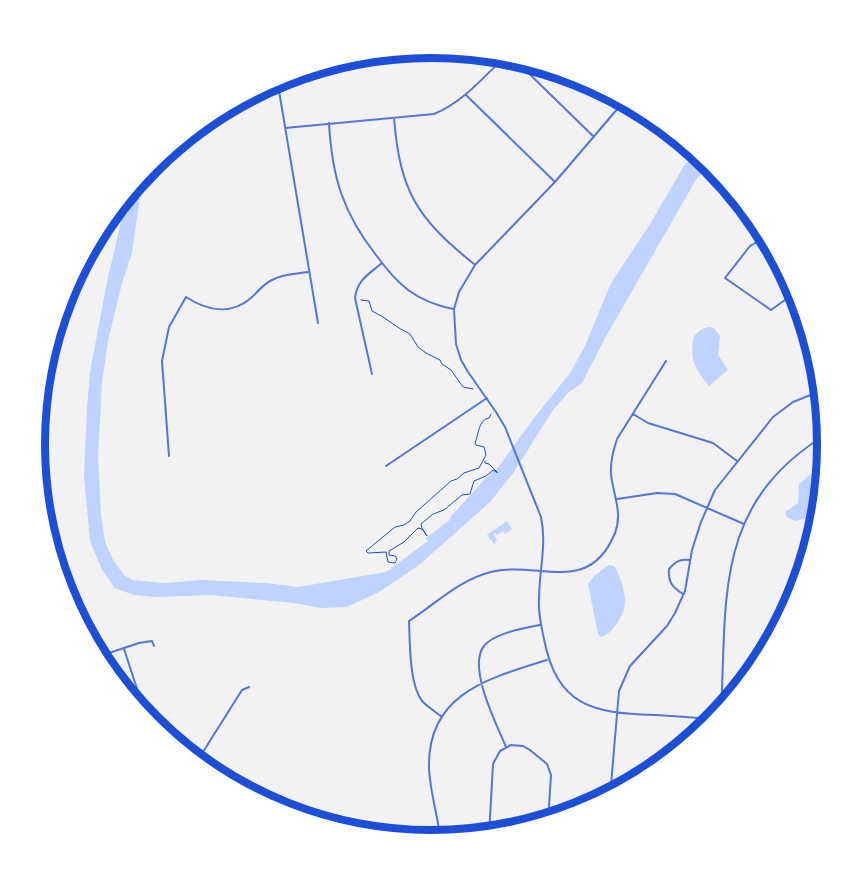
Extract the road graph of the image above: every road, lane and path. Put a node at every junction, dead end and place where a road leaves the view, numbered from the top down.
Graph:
1 (499, 64) edge
2 (523, 69) edge
3 (279, 90) edge
4 (466, 95) junction
5 (619, 107) edge
6 (393, 118) junction
7 (329, 123) junction
8 (285, 128) junction
9 (594, 136) junction
10 (555, 182) junction
11 (760, 241) edge
12 (382, 263) junction
13 (475, 265) junction
14 (308, 272) junction
15 (789, 298) edge
16 (359, 300) dead end
17 (454, 309) junction
18 (318, 323) dead end
19 (666, 361) dead end
20 (372, 374) dead end
21 (473, 389) dead end
22 (815, 393) edge
23 (487, 398) junction
24 (491, 414) dead end
25 (633, 414) junction
26 (818, 441) edge
27 (169, 456) dead end
28 (485, 460) dead end
29 (737, 461) junction
30 (386, 466) dead end
31 (617, 499) junction
32 (707, 507) junction
33 (744, 524) junction
34 (690, 560) junction
35 (542, 572) junction
36 (683, 594) junction
37 (541, 625) junction
38 (154, 646) dead end
39 (124, 649) junction
40 (107, 654) edge
41 (548, 660) junction
42 (482, 682) junction
43 (249, 687) dead end
44 (140, 698) edge
45 (722, 699) edge
46 (617, 714) junction
47 (442, 717) junction
48 (705, 718) edge
49 (506, 747) junction
50 (201, 755) edge
51 (611, 786) edge
52 (549, 812) edge
53 (490, 827) edge
54 (439, 831) edge

1 - 4 street
2 - 9 street
3 - 8 street
4 - 6 street
4 - 10 street
5 - 9 street
6 - 7 street
6 - 13 street
7 - 8 street
7 - 12 street
8 - 14 street
9 - 10 street
10 - 13 street
11 - 15 street
12 - 17 street
12 - 20 street
13 - 17 street
14 - 18 street
14 - 27 street
16 - 21 path
17 - 23 street
19 - 25 street
22 - 29 street
23 - 30 street
23 - 35 street
24 - 28 path
25 - 29 street
25 - 31 street
26 - 33 street
29 - 32 street
31 - 32 street
31 - 35 street
32 - 33 street
32 - 34 street
33 - 45 street
34 - 36 street
34 - 36 street
35 - 37 street
35 - 47 street
36 - 46 street
37 - 41 street
37 - 42 street
38 - 39 street
39 - 40 street
39 - 44 street
41 - 42 street
41 - 46 street
42 - 47 street
42 - 49 street
43 - 50 street
46 - 48 street
46 - 51 street
47 - 54 street
49 - 52 street
49 - 53 street

